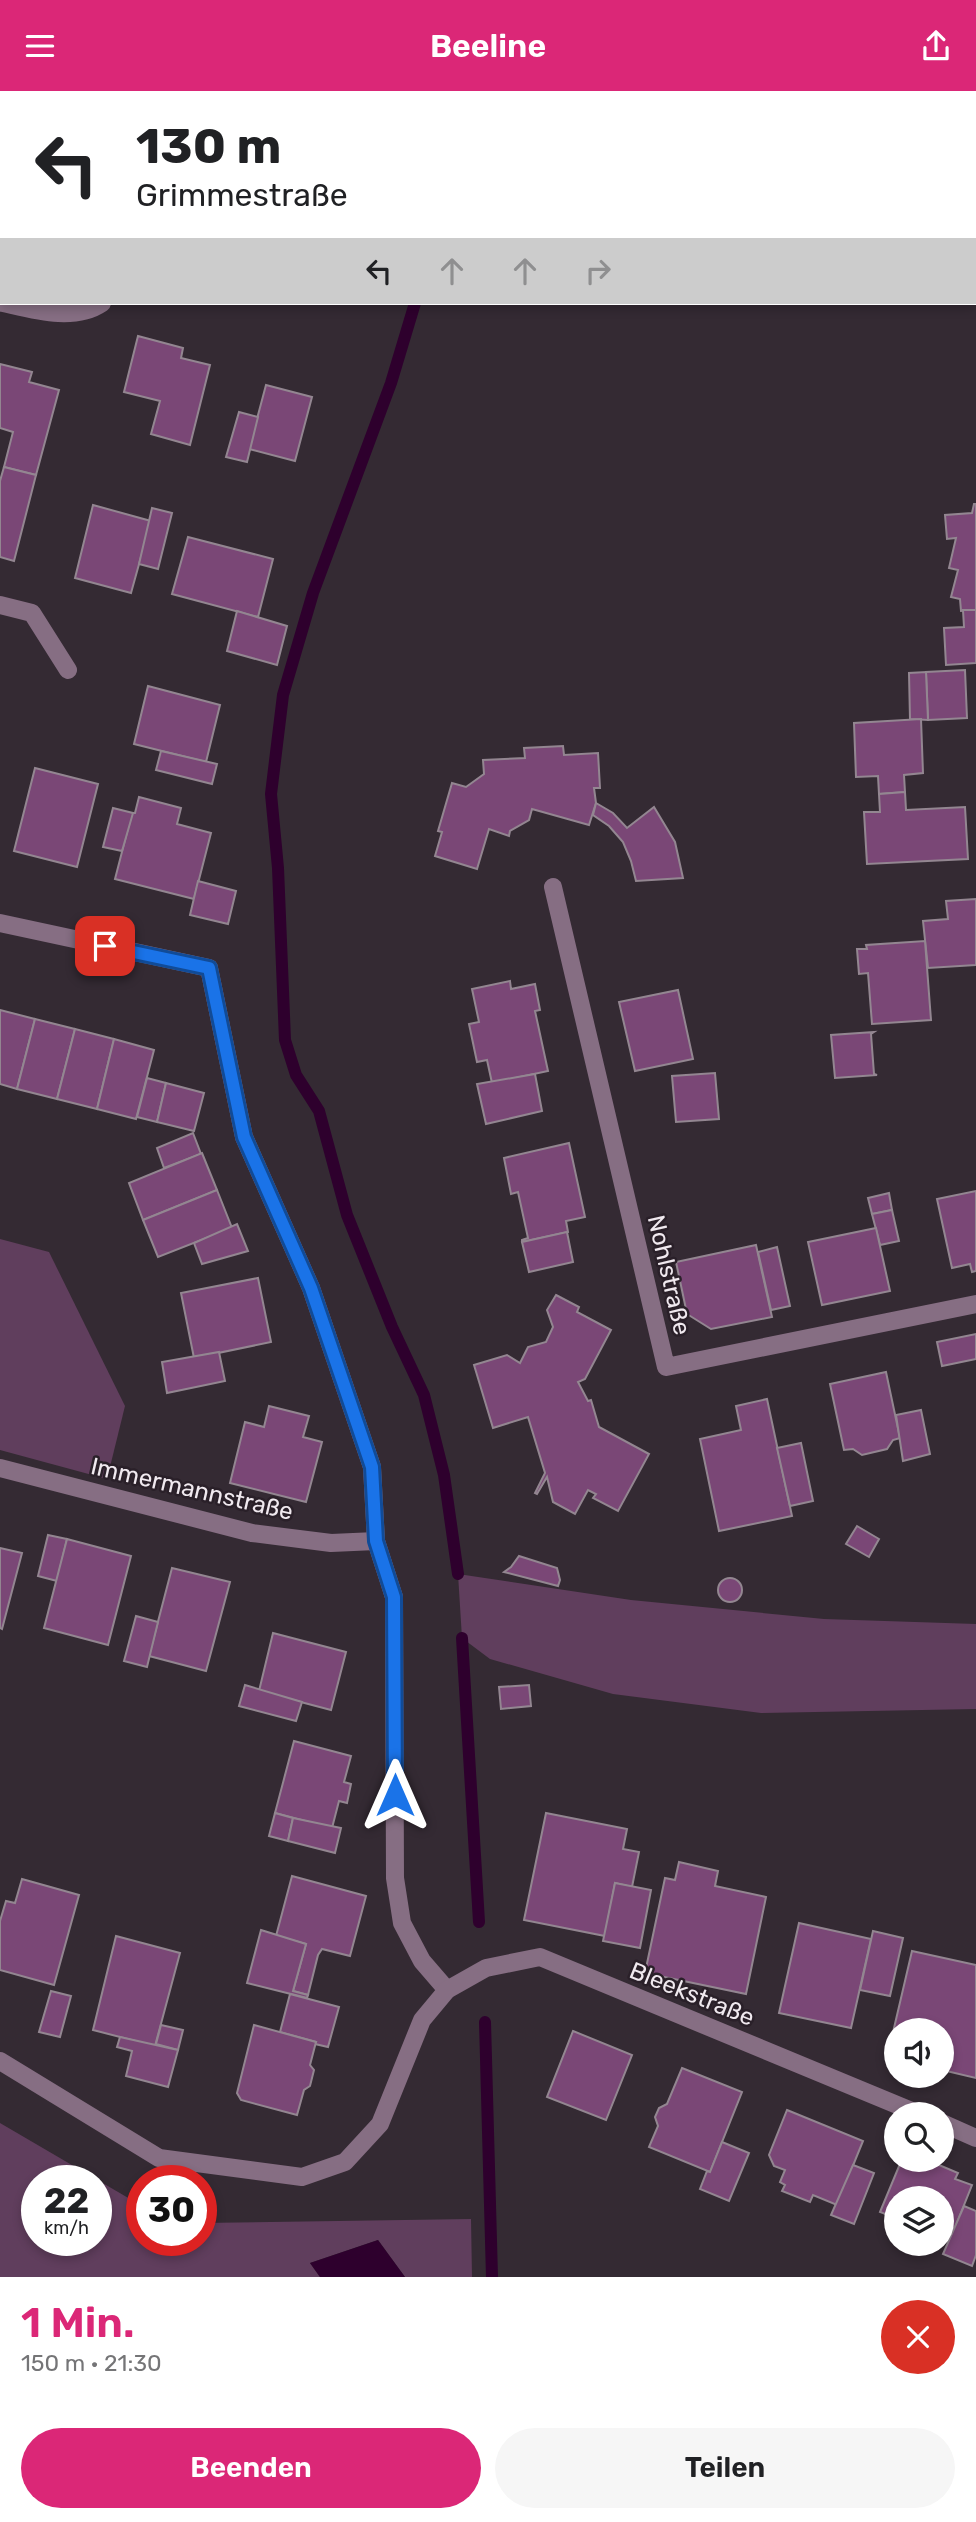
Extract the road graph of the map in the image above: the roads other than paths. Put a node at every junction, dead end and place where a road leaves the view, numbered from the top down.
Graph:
1 (14, 305) edge
2 (99, 305) edge
3 (0, 605) edge
4 (68, 670) dead end
5 (553, 887) dead end
6 (0, 923) edge
7 (976, 1304) edge
8 (0, 1468) edge
9 (376, 1541) junction
10 (447, 1990) junction
11 (0, 2061) edge
12 (890, 2102) edge
13 (954, 2128) edge
14 (976, 2138) edge

1 - 2 street
3 - 4 street
5 - 7 street, Nohlstraße
6 - 9 street
8 - 9 street, Immermannstraße
9 - 10 street
10 - 11 street
10 - 12 street, Bleekstraße
13 - 14 street

